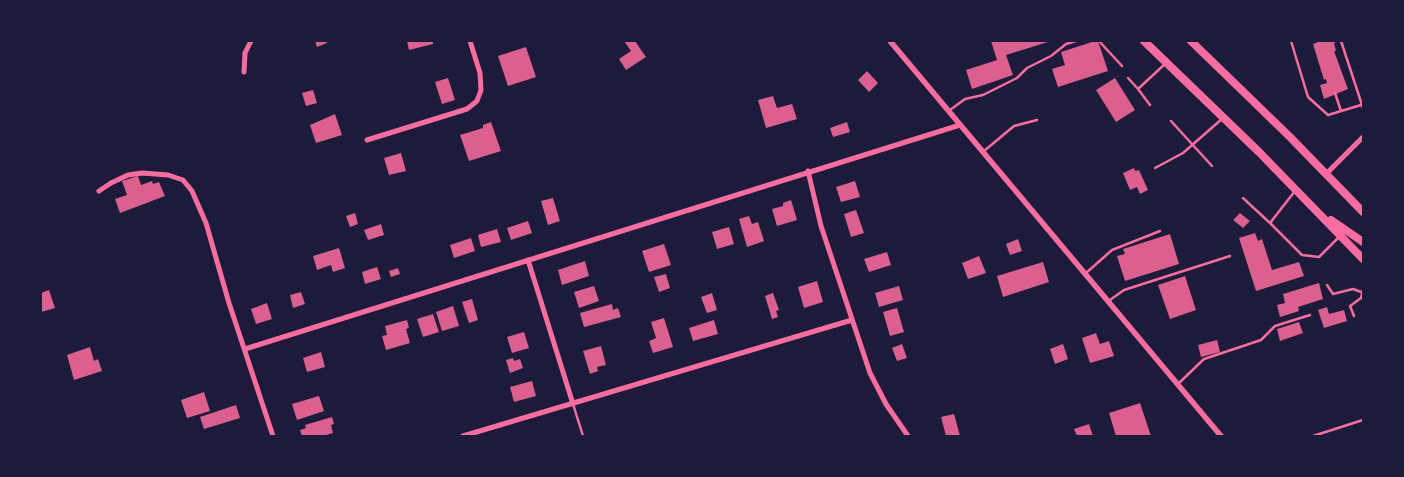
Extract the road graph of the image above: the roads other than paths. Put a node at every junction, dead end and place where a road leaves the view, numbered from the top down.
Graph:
1 (251, 41) edge
2 (470, 41) edge
3 (890, 41) edge
4 (1076, 41) edge
5 (1099, 41) edge
6 (1144, 41) edge
7 (1191, 41) edge
8 (1291, 41) edge
9 (1341, 41) edge
10 (1167, 62) junction
11 (1122, 66) dead end
12 (244, 72) dead end
13 (1128, 78) dead end
14 (1138, 89) junction
15 (1335, 93) dead end
16 (1150, 105) dead end
17 (1362, 106) edge
18 (949, 111) junction
19 (1341, 111) junction
20 (1224, 117) junction
21 (1037, 120) dead end
22 (1171, 121) dead end
23 (960, 125) junction
24 (1363, 137) edge
25 (367, 140) dead end
26 (1193, 144) junction
27 (983, 152) junction
28 (1212, 166) dead end
29 (1155, 168) dead end
30 (808, 171) junction
31 (1326, 174) junction
32 (1296, 189) junction
33 (99, 191) dead end
34 (1243, 198) dead end
35 (1317, 210) junction
36 (1363, 212) edge
37 (1270, 223) junction
38 (1160, 231) dead end
39 (1341, 235) junction
40 (1363, 242) edge
41 (1230, 256) dead end
42 (1363, 259) edge
43 (528, 260) junction
44 (1085, 274) junction
45 (1327, 285) dead end
46 (1362, 291) edge
47 (1108, 301) junction
48 (1310, 315) dead end
49 (1354, 316) dead end
50 (852, 320) junction
51 (246, 349) junction
52 (1178, 384) junction
53 (573, 404) junction
54 (1363, 420) edge
55 (273, 436) edge
56 (463, 436) edge
57 (583, 436) edge
58 (908, 436) edge
59 (1221, 436) edge
60 (1313, 436) edge

1 - 12 street
2 - 25 street
3 - 18 street
4 - 18 lane
5 - 11 lane
6 - 10 highway
7 - 31 highway
8 - 19 lane
9 - 17 lane
10 - 14 lane
10 - 20 highway
13 - 14 lane
14 - 16 lane
15 - 19 lane
17 - 19 lane
18 - 23 street
20 - 26 lane
20 - 32 highway
21 - 27 lane
22 - 26 lane
23 - 27 street
23 - 30 street
24 - 31 street
26 - 28 lane
26 - 29 lane
27 - 44 street
30 - 43 street
30 - 50 street
31 - 36 highway
32 - 35 highway
32 - 37 lane
33 - 51 street
34 - 37 lane
35 - 39 highway
35 - 40 highway
37 - 39 lane
38 - 44 lane
39 - 42 highway
41 - 47 lane
43 - 51 street
43 - 53 street
44 - 47 street
45 - 46 lane
46 - 49 lane
47 - 52 street
48 - 52 lane
50 - 53 street
50 - 58 street
51 - 55 street
52 - 59 street
53 - 56 street
53 - 57 lane
54 - 60 lane

